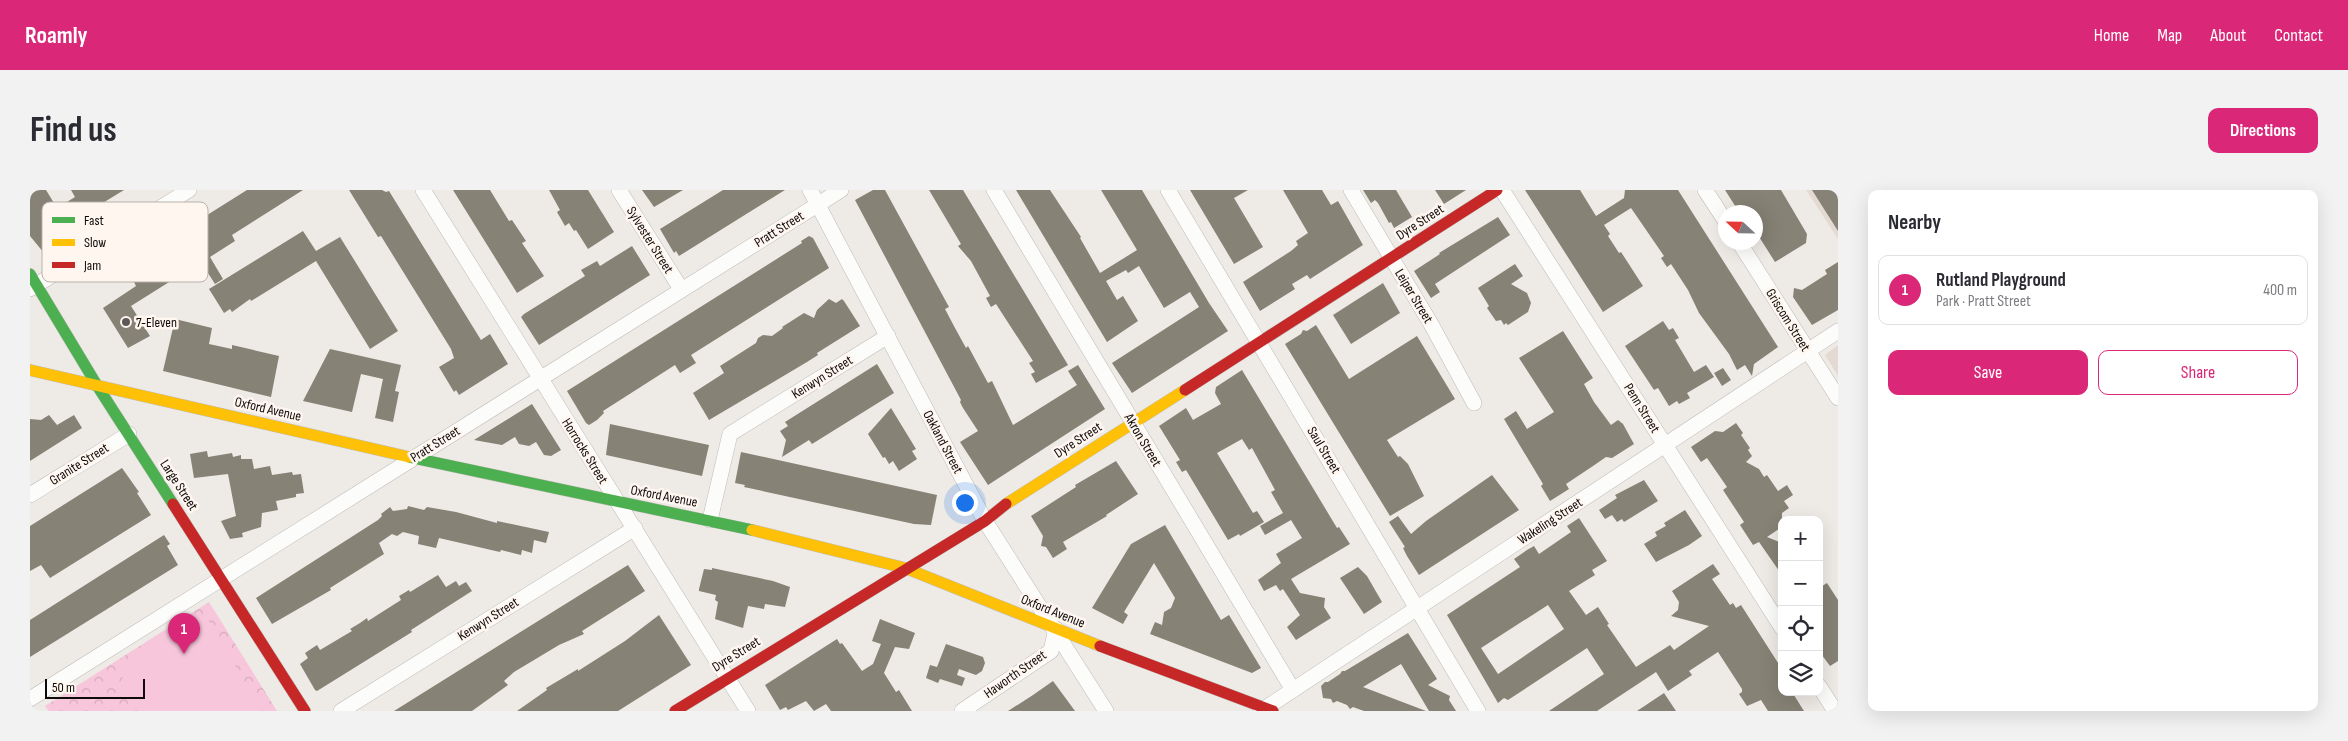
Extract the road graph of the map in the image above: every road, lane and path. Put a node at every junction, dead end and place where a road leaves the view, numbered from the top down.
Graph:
1 (189, 190) edge
2 (423, 190) edge
3 (619, 190) edge
4 (810, 190) edge
5 (841, 190) edge
6 (994, 190) edge
7 (1168, 190) edge
8 (1350, 190) edge
9 (1497, 190) edge
10 (1502, 190) edge
11 (1705, 190) edge
12 (169, 202) edge
13 (818, 205) junction
14 (1718, 210) edge
15 (1744, 250) edge
16 (1391, 258) junction
17 (32, 283) edge
18 (681, 289) junction
19 (1838, 331) edge
20 (888, 336) junction
21 (1259, 342) junction
22 (1808, 351) junction
23 (30, 370) edge
24 (540, 378) junction
25 (98, 386) junction
26 (1838, 398) edge
27 (1474, 402) dead end
28 (1132, 423) junction
29 (129, 434) junction
30 (1665, 444) junction
31 (414, 458) junction
32 (30, 495) edge
33 (617, 502) junction
34 (710, 520) junction
35 (985, 521) junction
36 (635, 528) junction
37 (905, 568) junction
38 (221, 578) junction
39 (1418, 608) junction
40 (1778, 622) edge
41 (1056, 629) junction
42 (728, 677) junction
43 (1293, 690) junction
44 (1823, 692) edge
45 (30, 699) edge
46 (1266, 710) edge
47 (305, 711) edge
48 (341, 711) edge
49 (675, 711) edge
50 (748, 711) edge
51 (962, 711) edge
52 (1106, 711) edge
53 (1478, 711) edge
54 (1835, 711) edge

1 - 12 street
2 - 24 street, Horrocks Street
3 - 18 street, Sylvester Street
4 - 13 street, Oakland Street
5 - 13 street, Pratt Street
6 - 28 street, Akron Street
7 - 21 street, Saul Street
8 - 16 street, Leiper Street
9 - 16 street, Dyre Street
10 - 30 street, Penn Street
11 - 14 street
13 - 18 street, Pratt Street
13 - 20 street, Oakland Street
15 - 22 street, Griscom Street
16 - 21 street, Dyre Street
16 - 27 street, Leiper Street
17 - 25 street, Large Street
18 - 24 street, Pratt Street
19 - 22 street, Wakeling Street
20 - 34 street, Kenwyn Street
20 - 35 street, Oakland Street
21 - 28 street, Dyre Street
21 - 39 street, Saul Street
22 - 26 street, Griscom Street
22 - 30 street, Wakeling Street
23 - 25 street, Oxford Avenue
24 - 31 street, Pratt Street
24 - 33 street, Horrocks Street
25 - 29 street, Large Street
25 - 31 street, Oxford Avenue
28 - 35 street, Dyre Street
28 - 43 street, Akron Street
29 - 32 street, Granite Street
29 - 38 street, Large Street
30 - 39 street, Wakeling Street
30 - 40 street, Penn Street
31 - 33 street, Oxford Avenue
31 - 38 street, Pratt Street
33 - 34 street, Oxford Avenue
33 - 36 street, Horrocks Street
34 - 37 street, Oxford Avenue
35 - 37 street, Dyre Street
35 - 41 street, Oakland Street
36 - 42 street, Horrocks Street
36 - 48 street, Kenwyn Street
37 - 41 street, Oxford Avenue
37 - 42 street, Dyre Street
38 - 45 street, Pratt Street
38 - 47 street, Large Street
39 - 43 street, Wakeling Street
39 - 53 street, Saul Street
41 - 46 street, Oxford Avenue
41 - 51 street, Haworth Street
41 - 52 street, Oakland Street
42 - 49 street, Dyre Street
42 - 50 street, Horrocks Street
43 - 46 street, Wakeling Street
44 - 54 street

